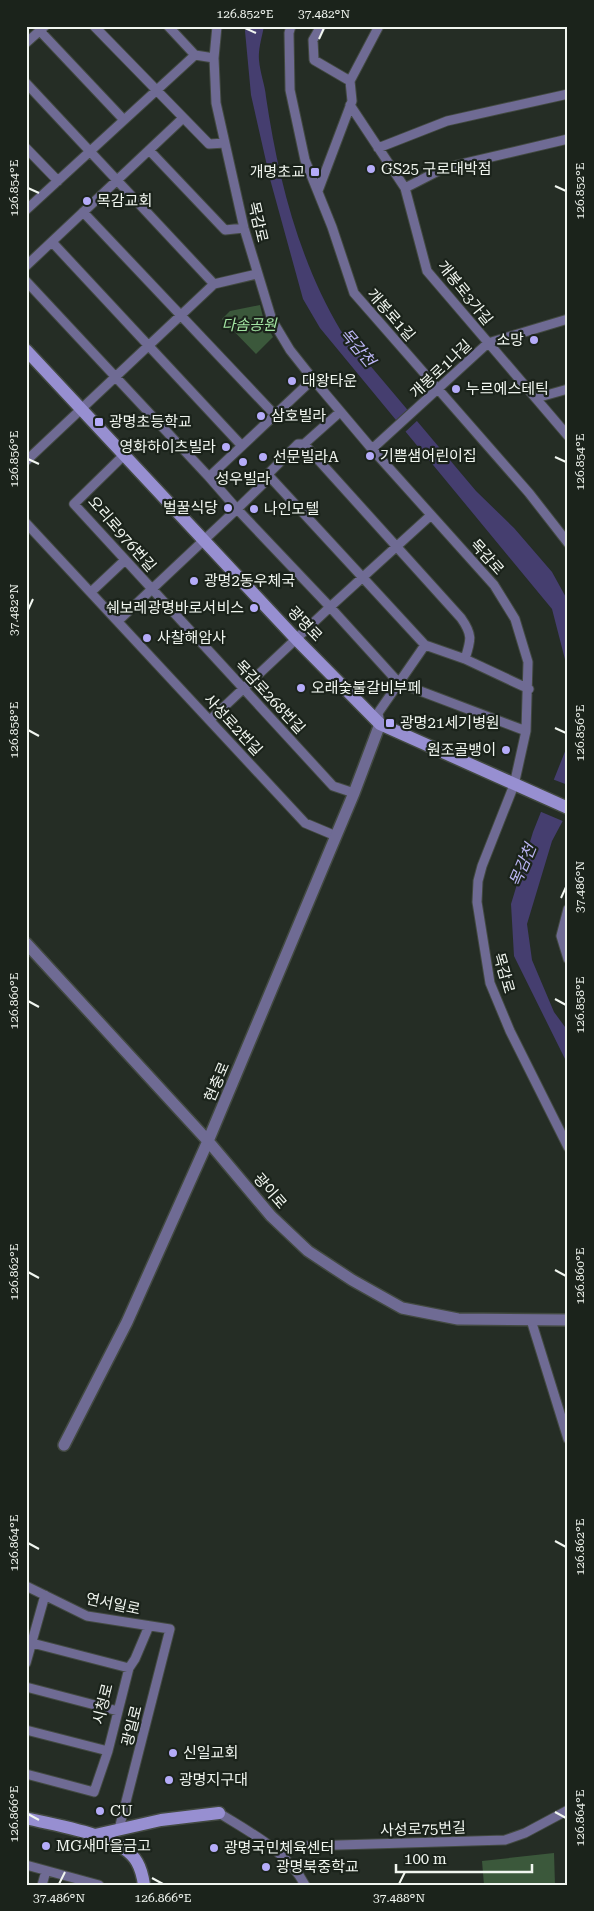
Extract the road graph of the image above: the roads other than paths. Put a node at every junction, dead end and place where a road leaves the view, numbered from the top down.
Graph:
1 (94, 26) edge
2 (168, 26) edge
3 (217, 26) edge
4 (291, 26) edge
5 (321, 26) edge
6 (379, 26) edge
7 (43, 28) edge
8 (26, 43) edge
9 (195, 55) junction
10 (214, 58) junction
11 (350, 81) junction
12 (26, 83) edge
13 (156, 91) junction
14 (568, 94) edge
15 (350, 105) junction
16 (182, 119) junction
17 (124, 120) junction
18 (568, 139) edge
19 (226, 143) junction
20 (26, 148) edge
21 (378, 148) junction
22 (149, 150) junction
23 (90, 152) junction
24 (58, 181) junction
25 (116, 181) junction
26 (404, 188) junction
27 (318, 191) junction
28 (26, 210) edge
29 (83, 212) junction
30 (244, 228) junction
31 (52, 242) junction
32 (26, 266) edge
33 (257, 274) junction
34 (26, 282) edge
35 (214, 284) junction
36 (180, 316) junction
37 (568, 319) edge
38 (488, 343) junction
39 (148, 346) junction
40 (26, 350) edge
41 (115, 378) junction
42 (313, 379) junction
43 (568, 389) edge
44 (436, 393) junction
45 (536, 398) junction
46 (82, 410) junction
47 (340, 412) junction
48 (275, 415) junction
49 (568, 436) edge
50 (304, 444) junction
51 (242, 446) junction
52 (375, 447) junction
53 (124, 455) junction
54 (27, 458) edge
55 (208, 477) junction
56 (270, 477) junction
57 (237, 509) junction
58 (430, 516) junction
59 (26, 523) edge
60 (204, 540) junction
61 (568, 543) edge
62 (396, 546) junction
63 (125, 560) junction
64 (364, 577) junction
65 (152, 589) junction
66 (91, 592) junction
67 (330, 607) junction
68 (118, 621) junction
69 (297, 640) junction
70 (425, 645) junction
71 (465, 660) junction
72 (399, 683) junction
73 (244, 688) junction
74 (529, 689) junction
75 (210, 720) junction
76 (380, 724) junction
77 (526, 731) junction
78 (517, 786) junction
79 (354, 792) junction
80 (568, 808) edge
81 (336, 836) junction
82 (568, 908) edge
83 (26, 943) edge
84 (567, 955) edge
85 (208, 1141) junction
86 (568, 1147) edge
87 (531, 1320) junction
88 (568, 1320) edge
89 (568, 1439) edge
90 (64, 1445) dead end
91 (26, 1586) edge
92 (45, 1595) junction
93 (26, 1626) edge
94 (149, 1626) junction
95 (36, 1628) junction
96 (170, 1629) joint
97 (32, 1643) junction
98 (26, 1663) edge
99 (129, 1668) junction
100 (26, 1687) edge
101 (118, 1711) junction
102 (26, 1730) edge
103 (108, 1751) junction
104 (26, 1774) edge
105 (568, 1810) edge
106 (219, 1813) joint
107 (26, 1818) edge
108 (120, 1829) junction
109 (95, 1836) junction
110 (272, 1847) junction
111 (26, 1865) edge
112 (46, 1870) junction
113 (42, 1885) edge
114 (100, 1885) edge
115 (144, 1885) edge
116 (305, 1885) edge

1 - 13 street
2 - 9 street
3 - 10 street, 목감로
4 - 27 street, 개봉로1길
5 - 11 street
6 - 11 street
7 - 8 street
7 - 17 street
9 - 10 street
9 - 13 street
10 - 19 street, 목감로
11 - 15 street
12 - 23 street
13 - 16 street
13 - 17 street
14 - 21 street
15 - 21 street, 개봉로3가길
15 - 27 street
16 - 19 street
16 - 22 street
17 - 23 street
18 - 26 street
19 - 30 street, 목감로
20 - 24 street
21 - 26 street, 개봉로3가길
22 - 25 street
22 - 30 street
23 - 24 street
23 - 25 street
24 - 28 street
25 - 29 street
25 - 35 street
26 - 38 street, 개봉로3가길
27 - 44 street, 개봉로1길
29 - 31 street
29 - 36 street
30 - 33 street, 목감로
31 - 32 street
31 - 39 street
33 - 35 street
33 - 42 street, 목감로
34 - 41 street
35 - 36 street
36 - 39 street
36 - 48 street
37 - 38 street, 개봉로1나길
38 - 44 street, 개봉로1나길
38 - 45 street, 개봉로3가길
39 - 41 street
39 - 51 street
40 - 46 main road, 광명로
41 - 46 street
41 - 55 street
42 - 47 street, 목감로
42 - 48 street
43 - 45 street
44 - 52 street, 개봉로1나길
44 - 61 street, 개봉로1길
45 - 49 street, 개봉로3가길
46 - 53 main road, 광명로
46 - 54 street
47 - 50 street
47 - 52 street, 목감로
48 - 51 street
50 - 56 street
50 - 62 street
51 - 55 street
52 - 58 street, 목감로
53 - 60 main road, 광명로
53 - 63 street, 오리로976번길
55 - 57 street
56 - 57 street
56 - 64 street
57 - 60 street
57 - 67 street
58 - 62 street
58 - 74 street, 목감로
59 - 66 street, 사성로2번길
60 - 65 street
60 - 69 main road, 광명로
62 - 64 street
62 - 71 street
63 - 65 street, 오리로976번길
63 - 66 street
64 - 67 street
64 - 70 street
65 - 68 street
65 - 73 street, 목감로268번길
66 - 68 street, 사성로2번길
67 - 69 street
67 - 72 street
68 - 75 street, 사성로2번길
69 - 73 street
69 - 76 main road, 광명로
70 - 71 street
70 - 72 street
71 - 74 street
72 - 76 street
72 - 77 street
73 - 75 street
73 - 79 street, 목감로268번길
74 - 77 street, 목감로
75 - 81 street, 사성로2번길
76 - 78 main road, 광명로
76 - 79 street, 현충로
77 - 78 street, 목감로
78 - 80 main road, 광명로
78 - 86 street, 목감로
79 - 81 street, 현충로
81 - 85 street, 현충로
82 - 84 street
83 - 85 street, 광이로
85 - 87 street, 광이로
85 - 90 street, 현충로
87 - 88 street, 광이로
87 - 89 street
91 - 92 street, 연서일로
92 - 94 street, 연서일로
92 - 95 street
93 - 95 street
94 - 96 street, 연서일로
94 - 99 street, 시청로
95 - 97 street
96 - 108 street, 광일로
97 - 98 street
97 - 99 street
99 - 101 street, 시청로
100 - 101 street
101 - 103 street, 시청로
102 - 103 street
103 - 104 street, 시청로
105 - 110 street, 사성로75번길
106 - 108 main road
106 - 110 street
107 - 109 main road
108 - 109 main road
109 - 115 main road
110 - 116 street
111 - 112 street
112 - 113 street
112 - 114 street

